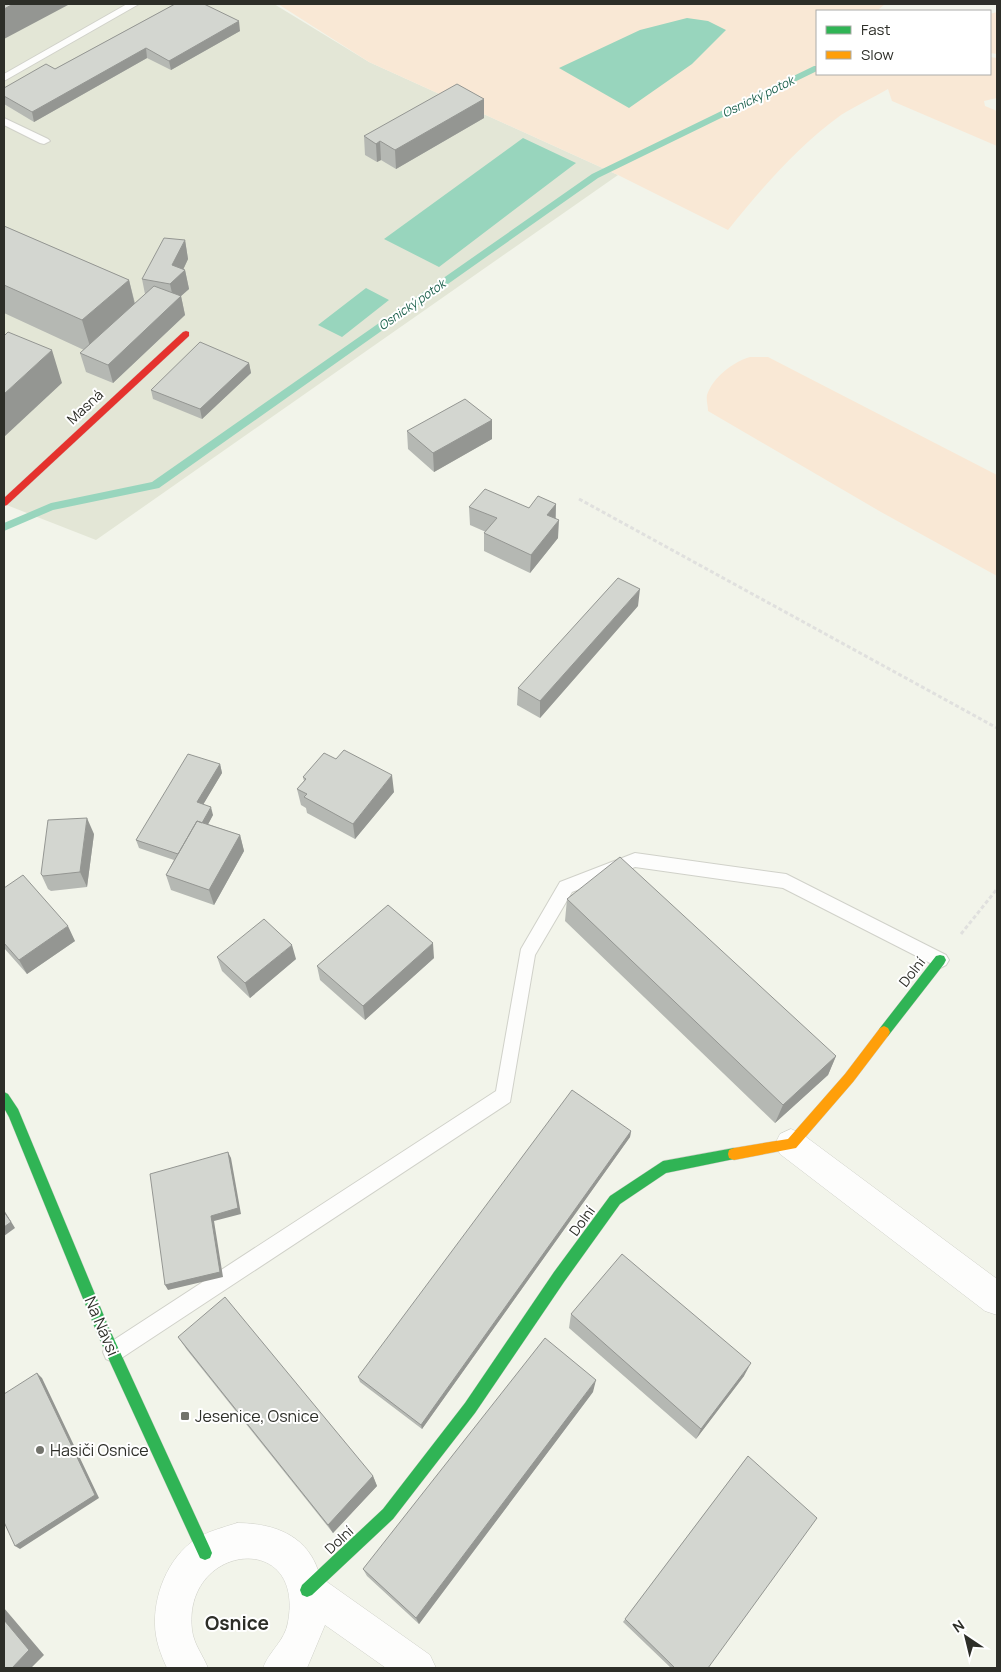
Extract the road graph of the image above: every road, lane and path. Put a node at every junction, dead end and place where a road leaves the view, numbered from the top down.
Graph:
1 (134, 4) edge
2 (4, 78) edge
3 (4, 121) edge
4 (44, 141) dead end
5 (186, 334) dead end
6 (579, 499) dead end
7 (4, 503) edge
8 (997, 728) edge
9 (997, 889) edge
10 (940, 960) junction
11 (4, 1098) edge
12 (791, 1144) junction
13 (997, 1299) edge
14 (113, 1352) junction
15 (205, 1553) junction
16 (307, 1590) junction
17 (189, 1668) edge
18 (282, 1668) edge
19 (417, 1668) edge

1 - 2 lane
3 - 4 lane
5 - 7 street, Masná
6 - 8 path
9 - 10 path
10 - 12 street, Dolní
10 - 14 lane
11 - 14 street, Na Návsi
12 - 13 street
12 - 16 street, Dolní
14 - 15 street, Na Návsi
15 - 16 street
15 - 17 street
16 - 18 street
16 - 19 street

